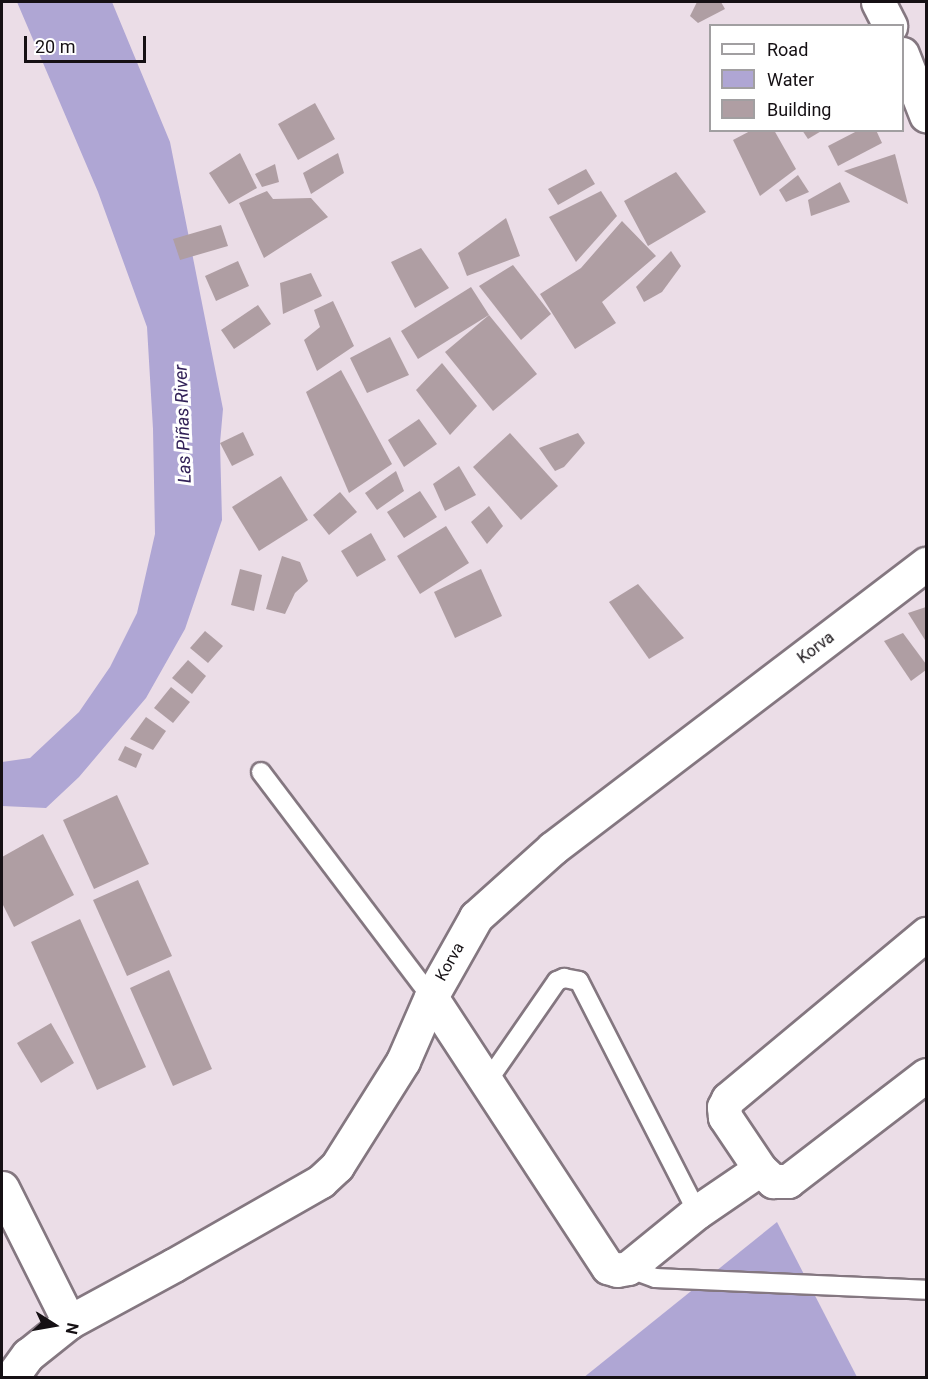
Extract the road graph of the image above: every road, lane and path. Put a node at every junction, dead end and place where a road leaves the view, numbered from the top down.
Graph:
1 (878, 2) edge
2 (889, 24) edge
3 (904, 56) edge
4 (927, 114) edge
5 (927, 564) edge
6 (261, 772) dead end
7 (927, 934) edge
8 (431, 997) junction
9 (927, 1076) edge
10 (487, 1082) junction
11 (760, 1169) junction
12 (2, 1188) edge
13 (697, 1212) junction
14 (628, 1268) junction
15 (927, 1290) edge
16 (69, 1322) junction
17 (11, 1377) edge

1 - 2 street
3 - 4 street
5 - 8 street, Korva
6 - 8 lane
7 - 11 street
8 - 10 street
8 - 16 street, Korva
9 - 11 street
10 - 13 lane
10 - 14 street
11 - 13 street
12 - 16 street
13 - 14 street
14 - 15 lane
16 - 17 street, Korva

